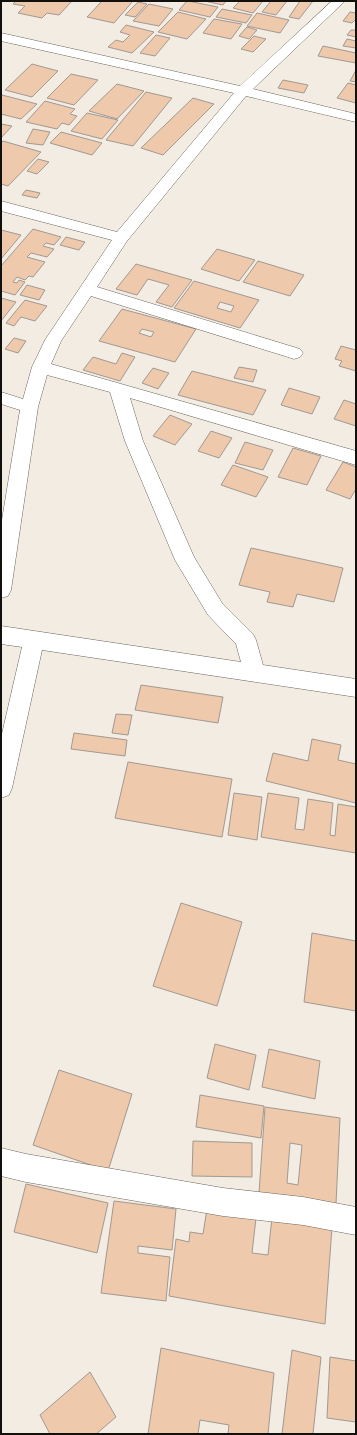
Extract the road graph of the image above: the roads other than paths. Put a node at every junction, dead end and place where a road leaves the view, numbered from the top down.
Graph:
1 (339, 1) edge
2 (1, 37) edge
3 (243, 91) junction
4 (356, 118) edge
5 (1, 206) edge
6 (121, 238) junction
7 (87, 289) junction
8 (294, 353) dead end
9 (41, 367) junction
10 (118, 388) junction
11 (1, 398) edge
12 (29, 407) junction
13 (356, 458) edge
14 (1, 590) edge
15 (1, 635) edge
16 (34, 640) junction
17 (254, 673) junction
18 (356, 688) edge
19 (1, 788) edge
20 (1, 1162) edge
21 (356, 1221) edge

1 - 3 street
2 - 3 street
3 - 4 street
3 - 6 street
5 - 6 street
6 - 7 street
7 - 8 street
7 - 9 street
9 - 10 street
9 - 12 street
10 - 13 street
10 - 17 street
11 - 12 street
12 - 14 street
15 - 16 street
16 - 17 street
16 - 19 street
17 - 18 street
20 - 21 street

